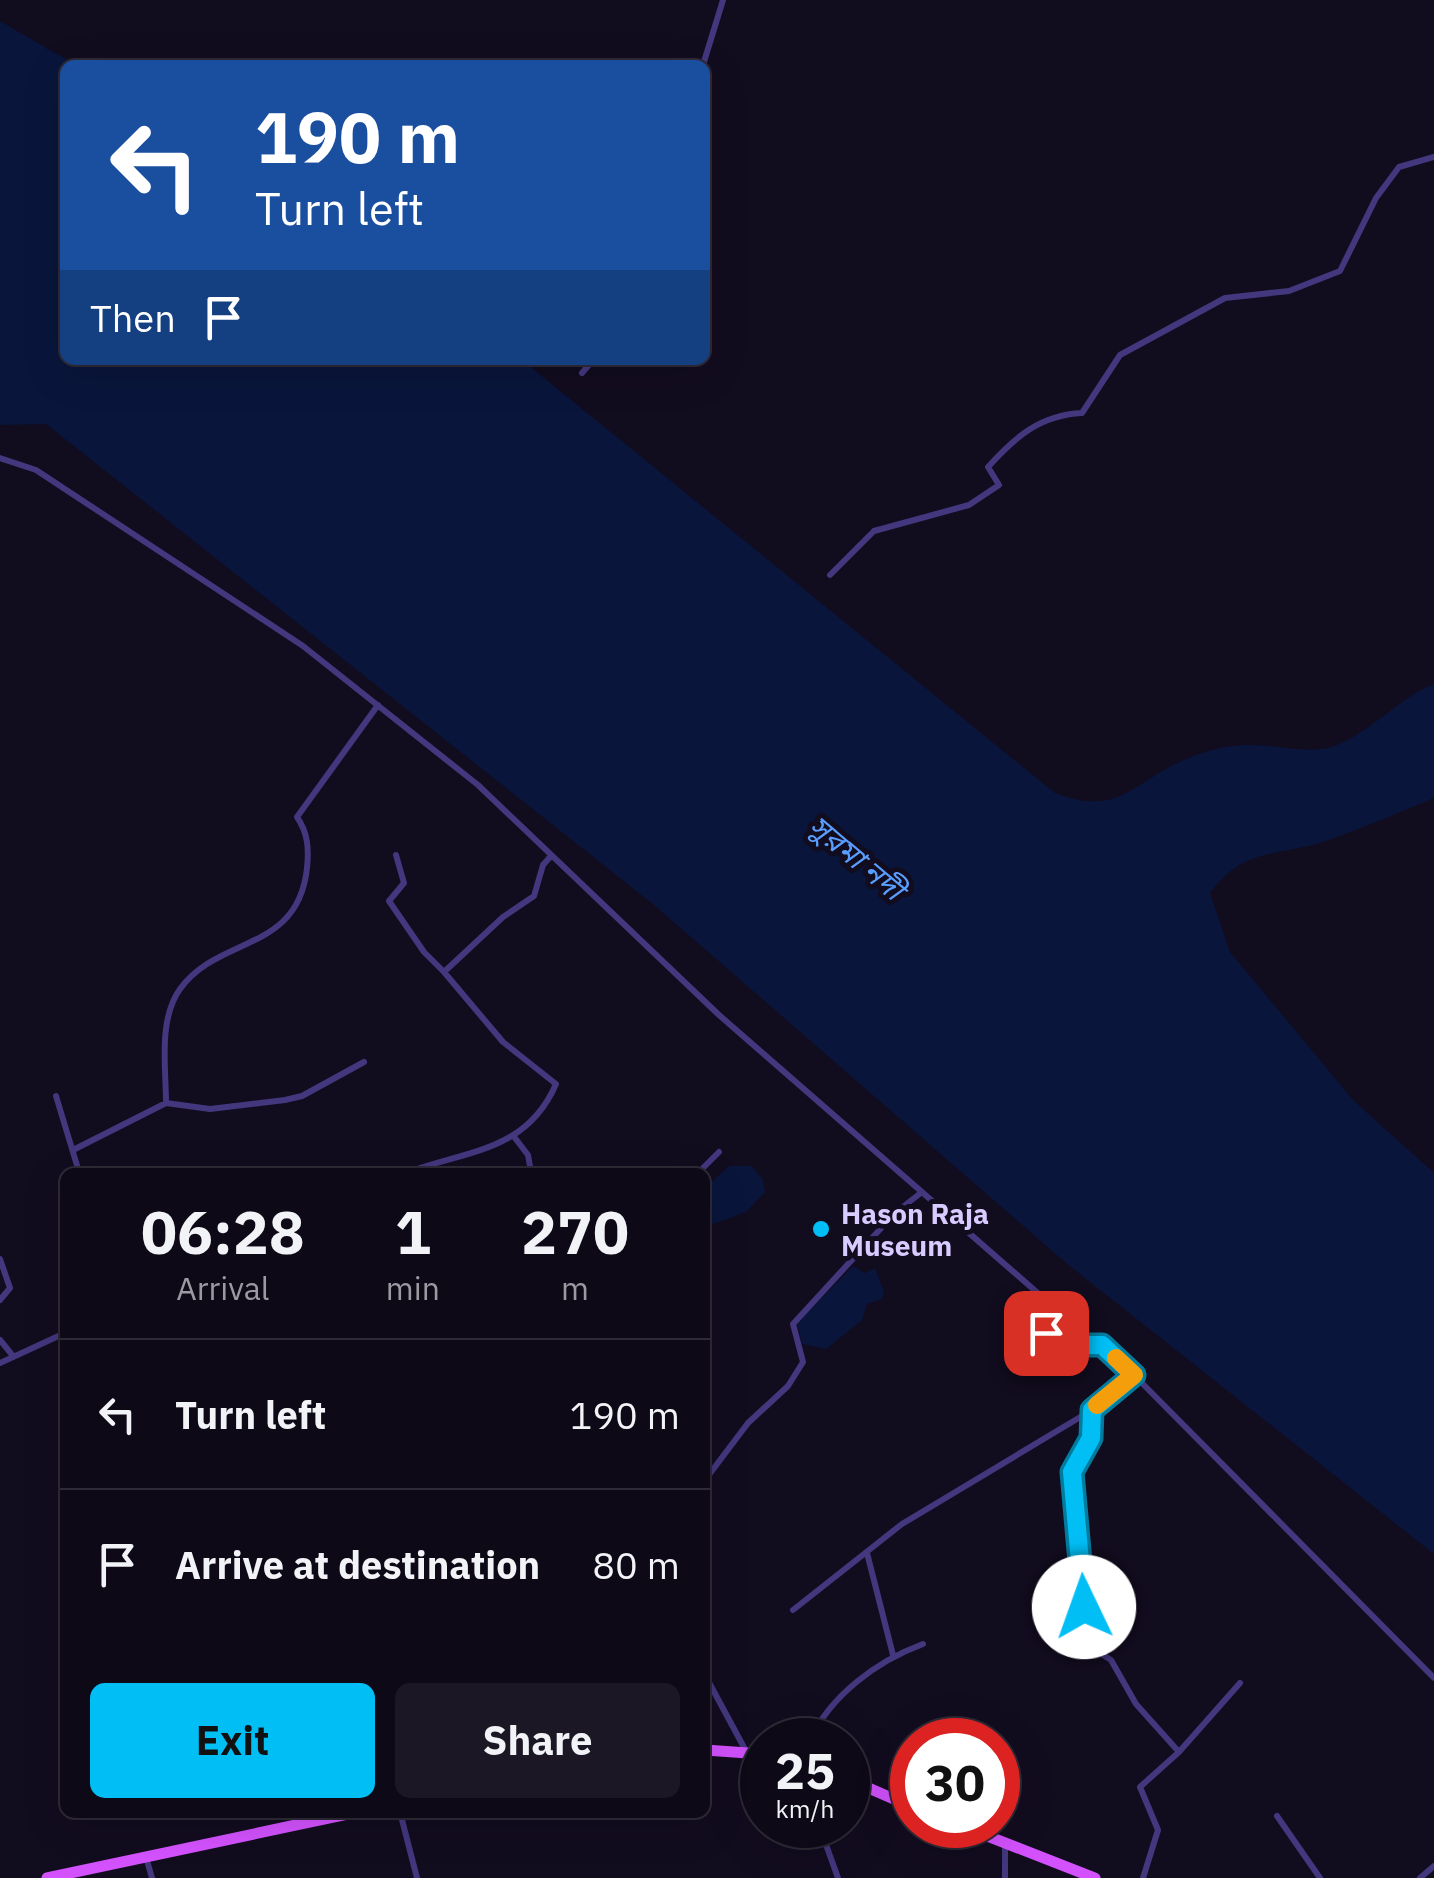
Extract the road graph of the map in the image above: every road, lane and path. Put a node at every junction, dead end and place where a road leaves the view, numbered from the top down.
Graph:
1 (723, 0) edge
2 (705, 60) edge
3 (1434, 157) edge
4 (589, 365) edge
5 (582, 373) dead end
6 (0, 458) edge
7 (830, 575) dead end
8 (378, 705) junction
9 (396, 856) dead end
10 (550, 857) junction
11 (444, 972) junction
12 (364, 1062) dead end
13 (56, 1096) dead end
14 (166, 1103) junction
15 (515, 1138) junction
16 (73, 1150) junction
17 (719, 1152) dead end
18 (79, 1168) edge
19 (422, 1168) edge
20 (530, 1168) edge
21 (703, 1168) edge
22 (922, 1192) junction
23 (0, 1259) edge
24 (0, 1300) edge
25 (60, 1334) edge
26 (0, 1340) edge
27 (14, 1356) junction
28 (0, 1362) edge
29 (1134, 1375) junction
30 (1092, 1410) junction
31 (710, 1473) edge
32 (867, 1554) junction
33 (793, 1610) dead end
34 (923, 1644) dead end
35 (893, 1655) junction
36 (1434, 1678) edge
37 (1240, 1682) dead end
38 (710, 1683) edge
39 (822, 1718) edge
40 (740, 1740) edge
41 (710, 1750) edge
42 (740, 1752) edge
43 (1179, 1752) junction
44 (1278, 1816) dead end
45 (328, 1818) edge
46 (402, 1818) edge
47 (827, 1848) edge
48 (1004, 1848) edge
49 (1017, 1848) edge
50 (146, 1857) junction
51 (1434, 1866) edge
52 (47, 1878) edge
53 (152, 1878) edge
54 (417, 1878) edge
55 (838, 1878) edge
56 (1005, 1878) edge
57 (1095, 1878) edge
58 (1143, 1878) edge
59 (1320, 1878) edge
60 (1420, 1878) edge

1 - 2 street
3 - 7 street
4 - 5 street
6 - 8 street
8 - 10 street
8 - 14 street
9 - 11 street
10 - 11 street
10 - 22 street
11 - 15 street
12 - 14 street
13 - 16 street
14 - 16 street
15 - 19 street
15 - 20 street
16 - 18 street
17 - 21 street
22 - 29 street
22 - 31 street
23 - 24 street
25 - 27 street
26 - 27 street
27 - 28 street
29 - 30 street
29 - 36 street
30 - 32 street
30 - 43 street
32 - 33 street
32 - 35 street
34 - 35 street
35 - 39 street
37 - 43 street
38 - 40 street
41 - 42 main road
43 - 58 street
44 - 59 street
45 - 50 main road
46 - 54 street
47 - 55 street
48 - 56 street
49 - 57 main road
50 - 52 main road
50 - 53 street
51 - 60 street

